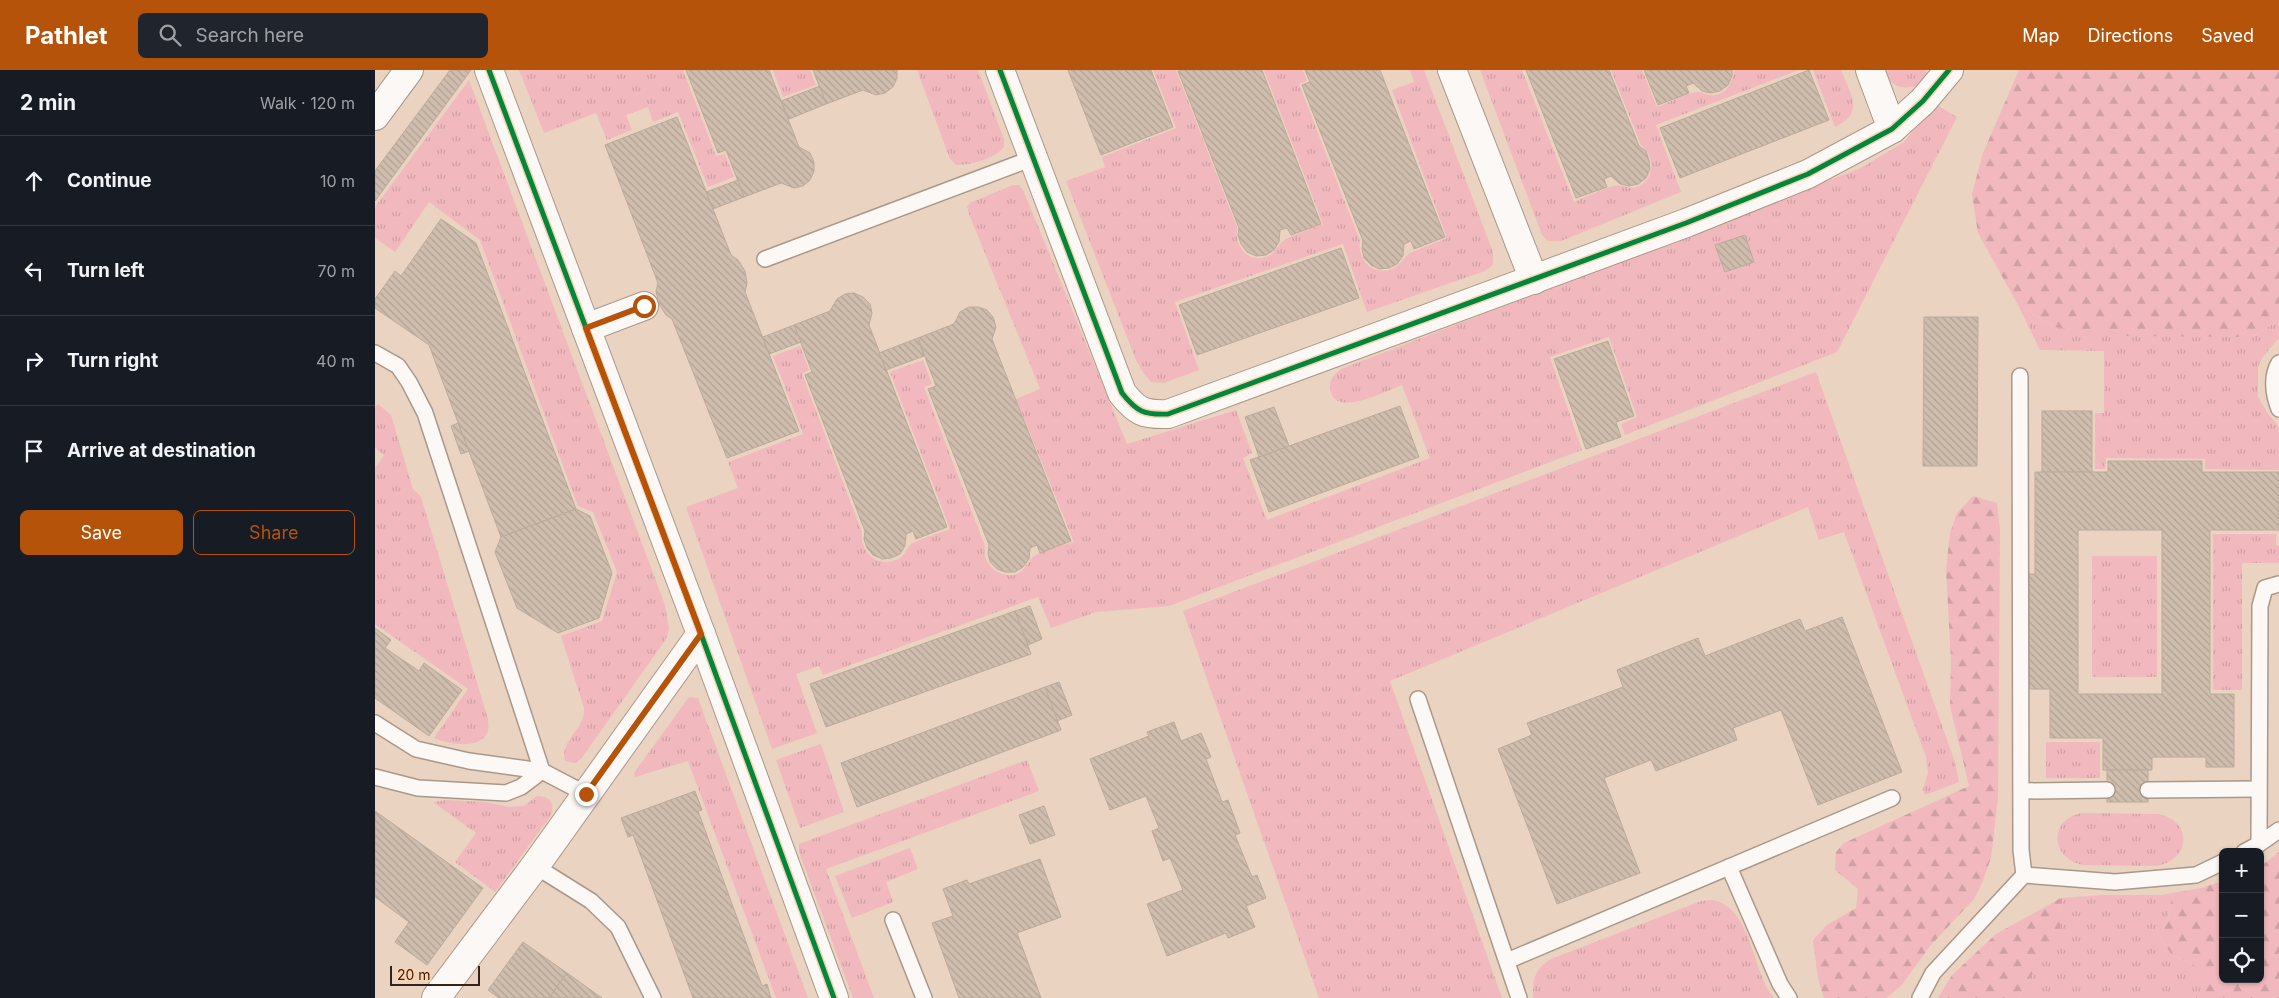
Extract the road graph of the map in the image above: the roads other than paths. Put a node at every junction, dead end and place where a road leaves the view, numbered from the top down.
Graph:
1 (409, 70) edge
2 (489, 70) edge
3 (1000, 70) edge
4 (1452, 70) edge
5 (1870, 70) edge
6 (1949, 70) edge
7 (375, 116) edge
8 (1892, 128) junction
9 (1033, 158) junction
10 (765, 258) dead end
11 (1534, 280) junction
12 (644, 306) dead end
13 (586, 328) junction
14 (375, 353) edge
15 (2279, 363) edge
16 (2020, 376) dead end
17 (2279, 408) edge
18 (2279, 584) edge
19 (701, 634) junction
20 (1418, 699) dead end
21 (375, 724) edge
22 (542, 772) junction
23 (375, 777) edge
24 (2258, 788) junction
25 (2022, 790) junction
26 (2107, 790) dead end
27 (2148, 790) dead end
28 (586, 794) junction
29 (1892, 798) dead end
30 (2279, 830) edge
31 (2259, 844) junction
32 (2252, 848) edge
33 (2219, 864) edge
34 (535, 866) junction
35 (1729, 867) junction
36 (2023, 875) junction
37 (893, 920) dead end
38 (1507, 961) junction
39 (436, 998) edge
40 (653, 998) edge
41 (834, 998) edge
42 (925, 998) edge
43 (1519, 998) edge
44 (1789, 998) edge
45 (1920, 998) edge

1 - 7 street
2 - 13 street
3 - 9 street
4 - 11 street
5 - 8 street
6 - 8 street
8 - 11 street
9 - 10 lane
9 - 11 street
12 - 13 street
13 - 19 street
14 - 22 lane
15 - 17 lane
16 - 25 lane
18 - 24 lane
19 - 28 street
19 - 41 street
20 - 38 lane
21 - 22 lane
22 - 23 lane
22 - 28 lane
24 - 27 lane
24 - 31 lane
25 - 26 lane
25 - 36 lane
28 - 34 street
29 - 35 lane
30 - 31 lane
31 - 32 lane
33 - 36 lane
34 - 39 street
34 - 40 lane
35 - 38 lane
35 - 44 lane
36 - 45 lane
37 - 42 lane
38 - 43 lane

